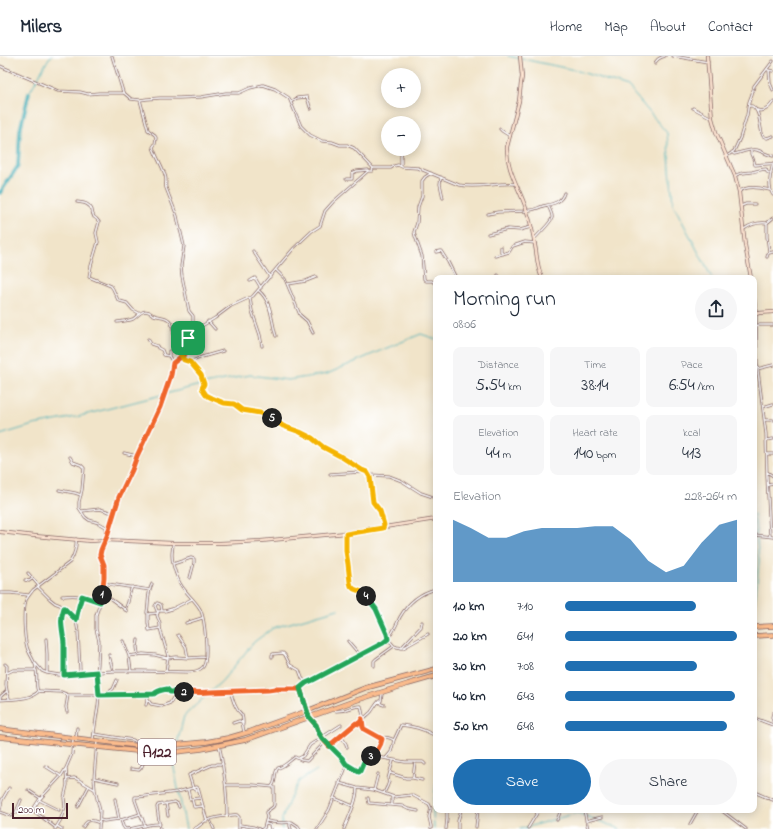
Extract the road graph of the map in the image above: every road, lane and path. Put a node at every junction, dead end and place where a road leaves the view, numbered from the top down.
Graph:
1 (112, 56) edge
2 (520, 56) edge
3 (665, 56) edge
4 (673, 56) edge
5 (707, 56) edge
6 (773, 60) edge
7 (708, 62) junction
8 (655, 64) dead end
9 (0, 66) edge
10 (768, 70) junction
11 (773, 71) edge
12 (773, 90) edge
13 (124, 93) junction
14 (140, 100) junction
15 (291, 102) junction
16 (773, 102) edge
17 (748, 106) junction
18 (693, 108) dead end
19 (311, 109) dead end
20 (756, 110) junction
21 (712, 118) junction
22 (500, 129) dead end
23 (510, 136) junction
24 (773, 136) edge
25 (751, 151) junction
26 (732, 152) junction
27 (401, 156) edge
28 (727, 156) junction
29 (773, 156) edge
30 (773, 163) edge
31 (764, 165) junction
32 (402, 167) junction
33 (764, 168) junction
34 (372, 170) junction
35 (431, 173) junction
36 (771, 174) junction
37 (735, 176) junction
38 (441, 177) junction
39 (346, 180) dead end
40 (516, 184) junction
41 (772, 184) edge
42 (770, 190) junction
43 (739, 192) junction
44 (564, 194) dead end
45 (773, 195) edge
46 (443, 198) dead end
47 (77, 202) dead end
48 (755, 204) dead end
49 (548, 205) junction
50 (741, 206) junction
51 (527, 210) junction
52 (532, 210) junction
53 (488, 214) dead end
54 (529, 216) junction
55 (773, 218) edge
56 (767, 223) junction
57 (531, 227) junction
58 (744, 229) junction
59 (488, 234) dead end
60 (534, 239) junction
61 (535, 243) junction
62 (501, 247) dead end
63 (253, 251) dead end
64 (436, 252) dead end
65 (773, 252) edge
66 (769, 253) junction
67 (503, 254) junction
68 (495, 256) dead end
69 (766, 257) dead end
70 (276, 270) junction
71 (454, 275) edge
72 (540, 275) edge
73 (750, 275) edge
74 (270, 277) junction
75 (316, 278) dead end
76 (250, 281) dead end
77 (433, 282) edge
78 (288, 284) junction
79 (260, 290) junction
80 (250, 298) junction
81 (773, 312) edge
82 (139, 313) junction
83 (757, 314) edge
84 (208, 321) junction
85 (117, 322) dead end
86 (182, 323) dead end
87 (757, 324) edge
88 (773, 325) edge
89 (195, 329) junction
90 (215, 329) dead end
91 (191, 332) junction
92 (313, 333) dead end
93 (276, 336) dead end
94 (188, 338) junction
95 (148, 339) dead end
96 (177, 340) junction
97 (262, 346) dead end
98 (169, 351) dead end
99 (223, 351) dead end
100 (169, 356) junction
101 (182, 357) junction
102 (190, 362) junction
103 (173, 363) junction
104 (773, 365) edge
105 (757, 369) joint
106 (773, 404) edge
107 (763, 407) junction
108 (765, 420) junction
109 (773, 420) edge
110 (773, 439) edge
111 (766, 440) junction
112 (124, 453) dead end
113 (767, 454) junction
114 (773, 454) edge
115 (137, 456) junction
116 (70, 457) dead end
117 (362, 470) junction
118 (367, 472) junction
119 (767, 472) junction
120 (330, 474) dead end
121 (773, 476) edge
122 (773, 484) edge
123 (768, 485) junction
124 (60, 490) dead end
125 (81, 495) junction
126 (433, 497) edge
127 (82, 511) junction
128 (114, 514) junction
129 (433, 520) edge
130 (383, 528) junction
131 (0, 532) edge
132 (346, 534) junction
133 (107, 536) junction
134 (757, 536) edge
135 (770, 536) junction
136 (773, 537) edge
137 (76, 539) junction
138 (105, 540) junction
139 (173, 543) junction
140 (173, 564) junction
141 (28, 573) dead end
142 (190, 578) dead end
143 (33, 579) junction
144 (25, 580) dead end
145 (103, 584) junction
146 (152, 584) dead end
147 (38, 586) junction
148 (132, 587) junction
149 (149, 590) junction
150 (433, 590) edge
151 (0, 593) edge
152 (28, 595) junction
153 (103, 595) junction
154 (62, 596) dead end
155 (81, 597) junction
156 (192, 599) junction
157 (100, 602) junction
158 (64, 608) junction
159 (162, 611) junction
160 (158, 613) junction
161 (148, 614) junction
162 (202, 618) junction
163 (76, 620) junction
164 (422, 622) dead end
165 (186, 623) dead end
166 (772, 627) edge
167 (160, 628) junction
168 (757, 628) edge
169 (178, 634) dead end
170 (428, 634) dead end
171 (772, 635) edge
172 (757, 636) edge
173 (46, 639) dead end
174 (388, 639) junction
175 (138, 640) dead end
176 (123, 641) dead end
177 (348, 641) dead end
178 (394, 646) junction
179 (401, 648) junction
180 (138, 654) junction
181 (109, 655) dead end
182 (360, 655) junction
183 (130, 656) junction
184 (206, 657) junction
185 (272, 657) dead end
186 (167, 658) junction
187 (188, 658) junction
188 (35, 663) junction
189 (5, 664) dead end
190 (374, 666) dead end
191 (35, 670) junction
192 (433, 670) edge
193 (113, 671) junction
194 (131, 671) junction
195 (97, 672) junction
196 (166, 672) junction
197 (7, 673) junction
198 (46, 673) junction
199 (79, 674) junction
200 (64, 675) junction
201 (433, 677) edge
202 (117, 680) dead end
203 (306, 683) junction
204 (300, 688) junction
205 (7, 691) junction
206 (39, 691) junction
207 (230, 691) junction
208 (382, 692) junction
209 (149, 693) junction
210 (178, 693) junction
211 (68, 695) junction
212 (99, 695) junction
213 (105, 695) junction
214 (344, 697) junction
215 (0, 699) edge
216 (9, 699) junction
217 (148, 700) junction
218 (379, 701) junction
219 (346, 704) junction
220 (146, 705) dead end
221 (384, 705) dead end
222 (333, 708) junction
223 (307, 711) junction
224 (66, 712) dead end
225 (773, 713) edge
226 (309, 717) junction
227 (362, 719) junction
228 (757, 719) edge
229 (773, 720) edge
230 (233, 723) dead end
231 (243, 724) junction
232 (341, 724) dead end
233 (359, 724) junction
234 (773, 725) edge
235 (77, 728) dead end
236 (0, 729) edge
237 (364, 729) junction
238 (94, 734) junction
239 (244, 734) junction
240 (432, 734) dead end
241 (48, 735) junction
242 (0, 737) edge
243 (74, 738) junction
244 (322, 738) junction
245 (337, 739) junction
246 (382, 739) junction
247 (245, 740) junction
248 (394, 740) junction
249 (95, 741) junction
250 (47, 742) junction
251 (325, 742) junction
252 (73, 744) junction
253 (139, 746) junction
254 (219, 746) junction
255 (329, 746) junction
256 (347, 746) dead end
257 (96, 747) junction
258 (143, 752) junction
259 (372, 756) junction
260 (298, 758) junction
261 (386, 758) junction
262 (393, 760) junction
263 (415, 762) junction
264 (223, 764) junction
265 (425, 764) dead end
266 (346, 765) junction
267 (45, 766) dead end
268 (66, 768) junction
269 (131, 769) dead end
270 (390, 773) junction
271 (378, 774) dead end
272 (61, 776) junction
273 (94, 778) junction
274 (413, 778) junction
275 (67, 779) junction
276 (422, 780) dead end
277 (118, 783) dead end
278 (339, 784) junction
279 (226, 785) junction
280 (89, 786) junction
281 (271, 786) junction
282 (10, 788) dead end
283 (193, 788) junction
284 (357, 788) junction
285 (188, 789) junction
286 (28, 790) dead end
287 (95, 790) junction
288 (374, 790) junction
289 (384, 793) junction
290 (757, 793) edge
291 (391, 796) junction
292 (200, 798) junction
293 (334, 798) junction
294 (368, 798) dead end
295 (39, 799) junction
296 (115, 799) dead end
297 (192, 799) junction
298 (21, 800) dead end
299 (773, 800) edge
300 (166, 803) junction
301 (0, 804) edge
302 (392, 804) junction
303 (203, 806) junction
304 (353, 806) junction
305 (78, 807) dead end
306 (179, 807) dead end
307 (59, 810) dead end
308 (0, 811) edge
309 (32, 811) junction
310 (418, 811) dead end
311 (16, 812) junction
312 (446, 813) edge
313 (460, 813) edge
314 (478, 813) edge
315 (537, 813) edge
316 (560, 813) edge
317 (585, 813) edge
318 (696, 813) edge
319 (725, 813) edge
320 (140, 814) junction
321 (227, 815) junction
322 (168, 816) dead end
323 (602, 817) dead end
324 (120, 819) junction
325 (210, 820) junction
326 (266, 820) junction
327 (557, 820) dead end
328 (100, 821) junction
329 (207, 821) junction
330 (586, 821) junction
331 (290, 822) junction
332 (160, 824) junction
333 (265, 824) junction
334 (690, 824) dead end
335 (239, 825) junction
336 (84, 826) dead end
337 (145, 826) junction
338 (476, 827) dead end
339 (56, 828) edge
340 (345, 828) edge
341 (528, 828) dead end
342 (62, 829) edge
343 (99, 829) edge
344 (160, 829) edge
345 (194, 829) edge
346 (214, 829) edge
347 (239, 829) edge
348 (262, 829) edge
349 (271, 829) edge
350 (291, 829) edge
351 (300, 829) edge
352 (317, 829) edge
353 (431, 829) edge
354 (446, 829) edge
355 (458, 829) edge
356 (588, 829) edge
357 (746, 829) edge

1 - 13 street
2 - 23 street
3 - 8 street
4 - 7 street
5 - 7 street
6 - 10 street
7 - 21 street
9 - 13 street
10 - 11 street
10 - 12 street
10 - 17 street
13 - 14 street
14 - 15 street
14 - 89 street
15 - 19 street
15 - 34 street
16 - 20 street
17 - 20 street
17 - 26 street
18 - 21 street
20 - 24 street
21 - 28 street
22 - 23 street
23 - 40 street
25 - 26 street
25 - 29 street
25 - 31 street
26 - 28 street
27 - 32 street
28 - 37 street
30 - 31 street
30 - 36 street
31 - 33 street
32 - 34 street
32 - 35 street
33 - 36 street
33 - 37 street
34 - 39 street
34 - 70 street
35 - 38 street
35 - 77 street
36 - 41 street
37 - 43 street
38 - 40 street
38 - 46 street
40 - 51 street
41 - 42 street
42 - 43 street
42 - 45 street
43 - 50 street
44 - 49 street
47 - 82 street
48 - 50 street
49 - 52 street
49 - 60 street
50 - 58 street
51 - 52 street
51 - 53 street
51 - 54 street
52 - 54 street
54 - 57 street
55 - 56 street
56 - 58 street
56 - 66 street
57 - 59 street
57 - 60 street
58 - 73 street
60 - 61 street
61 - 67 street
61 - 72 street
62 - 67 street
63 - 74 street
64 - 71 street
65 - 66 street
66 - 69 street
67 - 68 street
70 - 74 street
70 - 78 street
74 - 79 street
75 - 78 street
76 - 79 street
78 - 92 street
79 - 80 street
79 - 93 street
80 - 84 street
80 - 97 street
81 - 83 street
82 - 85 street
82 - 96 street
84 - 89 street
84 - 90 street
86 - 91 street
87 - 88 street
89 - 91 street
91 - 94 street
94 - 96 street
94 - 101 street
95 - 100 street
96 - 101 street
98 - 100 street
99 - 102 street
100 - 103 street
101 - 102 street
101 - 103 street
102 - 117 street
103 - 115 street
104 - 105 street
105 - 107 street
106 - 107 street
107 - 108 street
108 - 109 street
108 - 111 street
110 - 111 street
111 - 113 street
112 - 115 street
113 - 114 street
113 - 119 street
115 - 128 street
116 - 125 street
117 - 118 street
117 - 120 street
118 - 126 street
118 - 130 street
119 - 121 street
119 - 123 street
122 - 123 street
123 - 135 street
124 - 125 street
125 - 127 street
127 - 128 street
127 - 133 street
128 - 133 street
129 - 130 street
130 - 132 street
131 - 137 street
132 - 139 street
132 - 174 street
133 - 138 street
134 - 135 street
135 - 136 street
137 - 138 street
137 - 147 street
138 - 139 street
138 - 145 street
139 - 140 street
140 - 142 street
140 - 156 street
141 - 143 street
143 - 144 street
143 - 147 street
145 - 148 street
145 - 153 street
146 - 149 street
147 - 152 street
147 - 158 street
148 - 149 street
148 - 153 street
149 - 161 street
150 - 174 street
151 - 152 street
152 - 188 street
153 - 157 street
154 - 155 street
155 - 157 street
155 - 163 street
156 - 159 street
156 - 162 street
157 - 195 street
158 - 163 street
158 - 200 street
159 - 160 street
159 - 160 street
160 - 161 street
160 - 167 street
161 - 167 street
162 - 165 street
162 - 184 street
163 - 199 street
164 - 179 street
166 - 168 highway
166 - 171 highway
167 - 186 street
169 - 187 street
170 - 179 street
171 - 172 highway
173 - 198 street
174 - 178 street
174 - 182 street
175 - 180 street
176 - 183 street
177 - 182 street
178 - 179 street
178 - 190 street
180 - 183 street
180 - 186 street
181 - 193 street
182 - 203 street
183 - 194 street
184 - 187 street
184 - 196 street
185 - 203 street
186 - 187 street
186 - 196 street
188 - 191 street
188 - 198 street
189 - 197 street
191 - 197 street
191 - 206 street
192 - 214 highway, A122
193 - 194 street
193 - 195 street
194 - 196 street
195 - 199 street
195 - 212 street
197 - 205 street
198 - 200 street
199 - 200 street
201 - 208 highway, A122
202 - 213 street
203 - 204 street
204 - 207 street
204 - 223 street
205 - 215 street
205 - 216 street
206 - 211 street
206 - 216 street
207 - 210 street
207 - 231 street
208 - 218 street
208 - 219 highway, A122
209 - 210 street
209 - 213 street
209 - 217 street
210 - 217 street
211 - 212 street
211 - 224 street
212 - 213 street
212 - 238 street
214 - 219 highway
214 - 223 highway, A122
215 - 216 street
217 - 220 street
218 - 221 street
218 - 227 street
219 - 222 highway, A122
222 - 226 highway, A122
222 - 227 street
223 - 226 street
223 - 239 highway, A122
225 - 229 street
226 - 244 street
226 - 247 highway, A122
227 - 233 street
227 - 237 street
228 - 234 street
230 - 231 street
231 - 239 street
232 - 244 street
233 - 237 street
233 - 245 street
235 - 243 street
236 - 241 highway, A122
237 - 246 street
238 - 249 street
238 - 253 street
239 - 247 highway
239 - 253 highway, A122
240 - 248 street
241 - 243 highway, A122
241 - 250 highway
242 - 250 highway, A122
243 - 249 highway, A122
243 - 252 street
244 - 251 street
244 - 260 street
245 - 255 street
245 - 256 street
246 - 248 street
246 - 259 street
247 - 254 highway, A122
248 - 261 street
249 - 253 highway, A122
249 - 257 street
250 - 252 highway, A122
251 - 255 street
251 - 260 street
252 - 257 highway, A122
252 - 268 street
253 - 258 street
254 - 258 highway, A122
254 - 264 street
255 - 266 street
257 - 258 highway, A122
257 - 273 street
258 - 269 street
259 - 261 street
259 - 266 street
260 - 281 street
261 - 262 street
262 - 263 street
262 - 270 street
263 - 265 street
263 - 274 street
264 - 279 street
264 - 283 street
266 - 278 street
267 - 272 street
268 - 272 street
268 - 275 street
270 - 274 street
270 - 289 street
271 - 288 street
272 - 295 street
273 - 277 street
273 - 287 street
274 - 276 street
275 - 280 street
275 - 339 street
278 - 284 street
278 - 293 street
279 - 281 street
279 - 321 street
280 - 287 street
280 - 305 street
281 - 326 street
282 - 301 street
283 - 285 street
283 - 292 street
284 - 288 street
284 - 304 street
285 - 297 street
285 - 320 street
286 - 295 street
287 - 328 street
288 - 289 street
289 - 291 street
290 - 299 street
291 - 302 street
291 - 353 street
292 - 297 street
292 - 303 street
293 - 304 street
293 - 352 street
294 - 302 street
295 - 307 street
295 - 309 street
296 - 324 street
297 - 303 street
298 - 311 street
300 - 306 street
300 - 322 street
300 - 332 street
301 - 308 street
302 - 310 street
303 - 329 street
304 - 340 street
308 - 311 street
309 - 311 street
309 - 339 street
312 - 354 street
313 - 355 street
314 - 338 street
315 - 341 street
316 - 327 street
317 - 330 street
318 - 334 street
319 - 357 street
320 - 324 street
320 - 337 street
321 - 325 street
321 - 335 street
323 - 330 street
324 - 328 street
324 - 337 street
325 - 329 street
325 - 346 street
326 - 331 street
326 - 333 street
328 - 336 street
328 - 343 street
329 - 345 street
330 - 356 street
331 - 350 street
331 - 351 street
332 - 337 street
332 - 344 street
333 - 348 street
333 - 349 street
335 - 347 street
335 - 348 street
339 - 342 street

